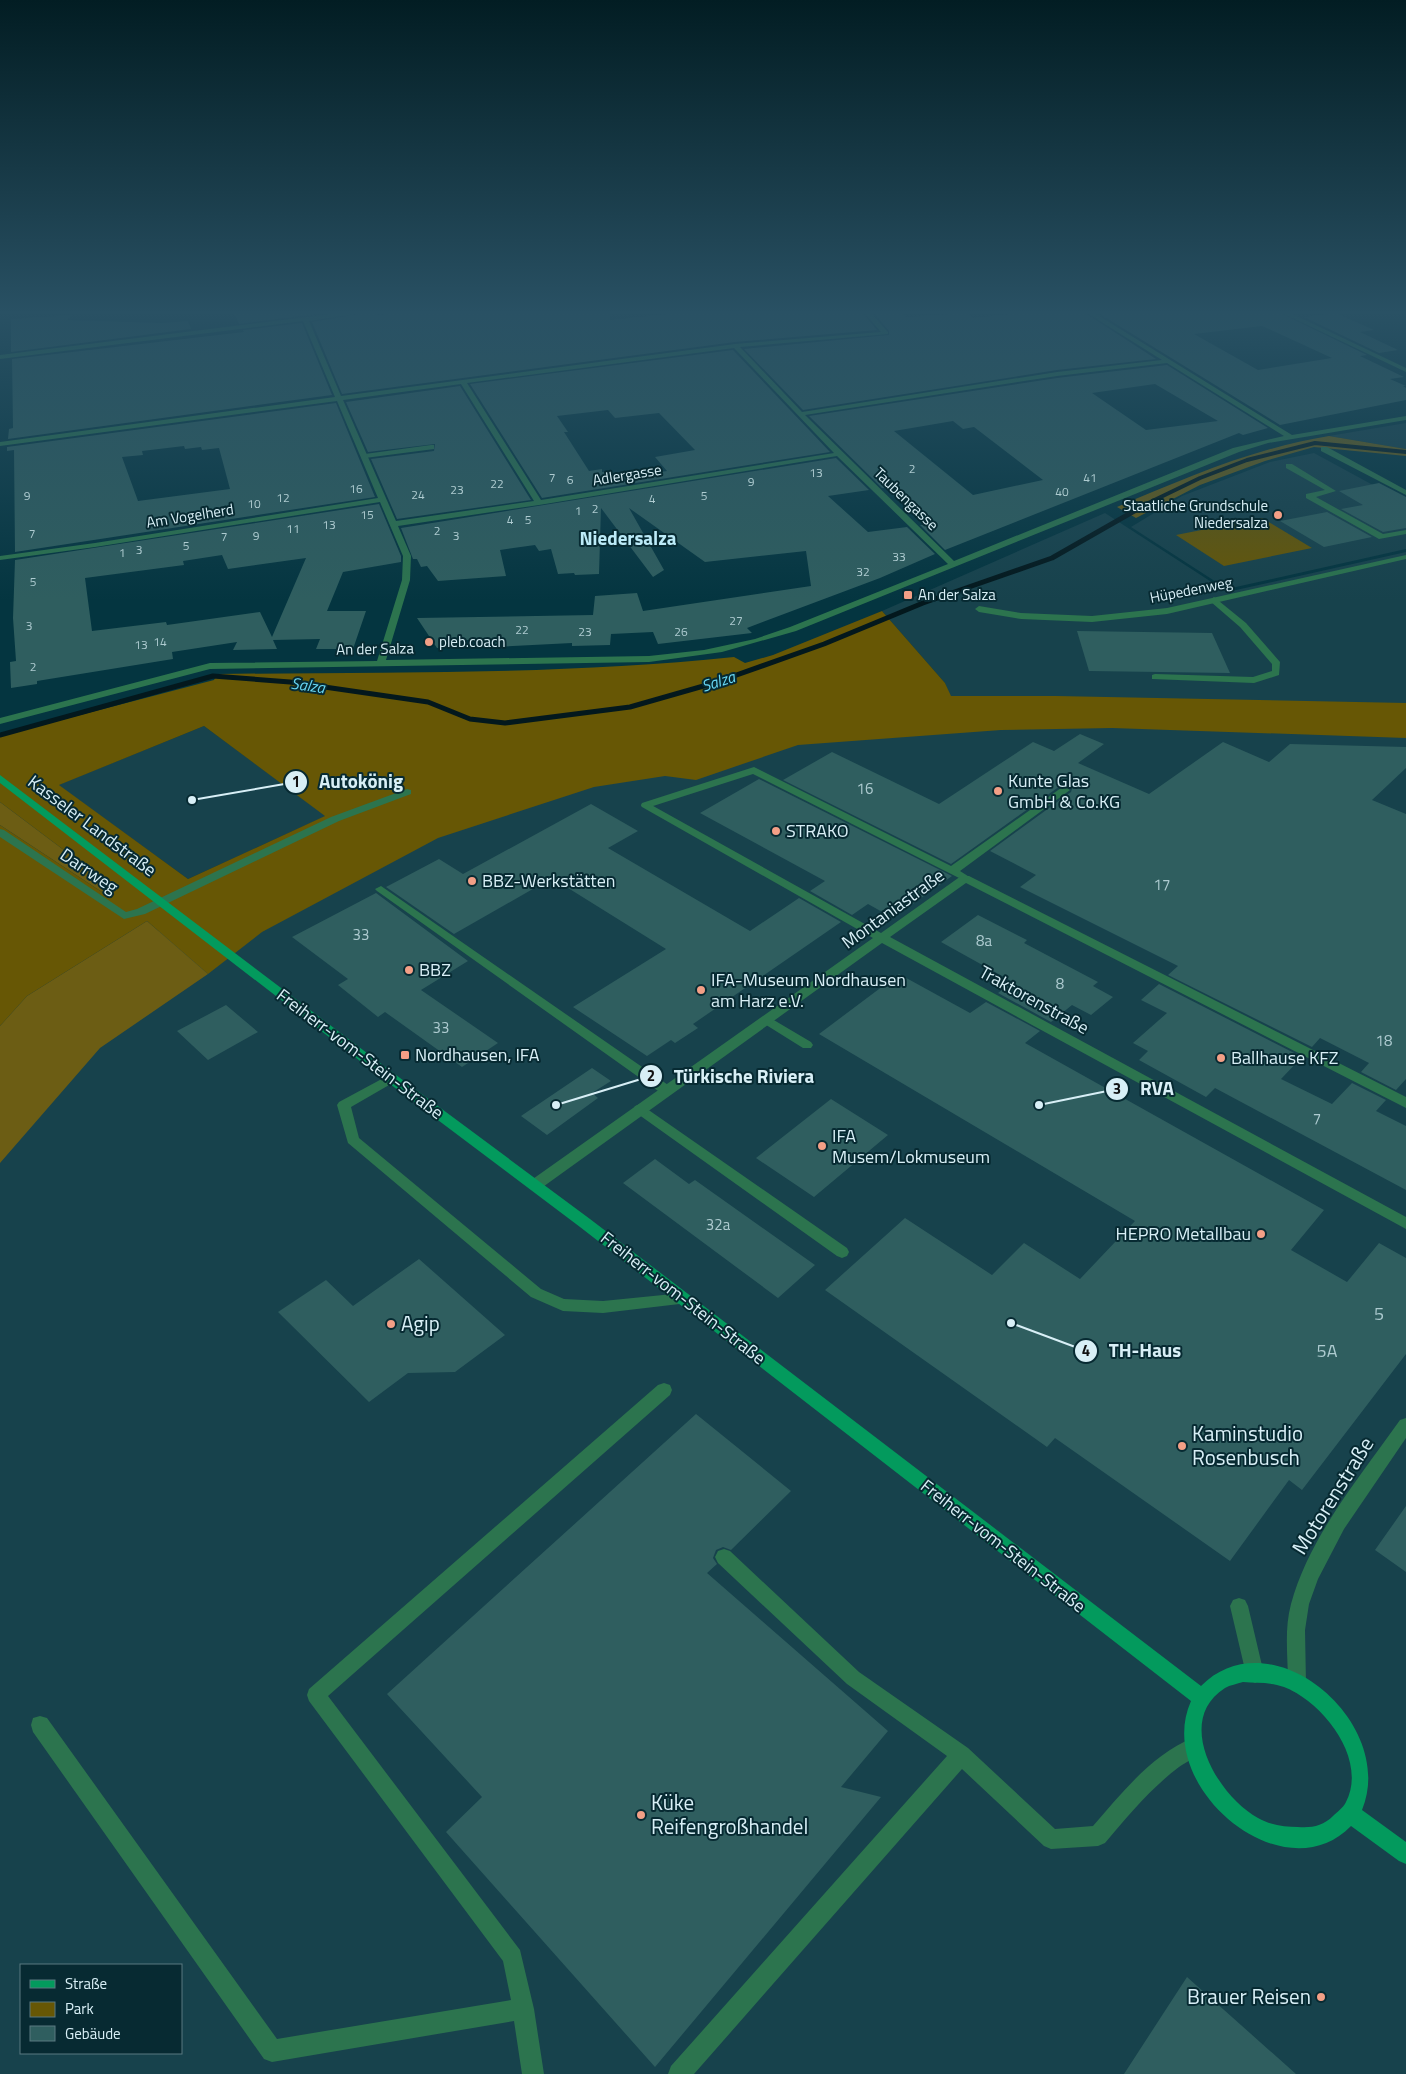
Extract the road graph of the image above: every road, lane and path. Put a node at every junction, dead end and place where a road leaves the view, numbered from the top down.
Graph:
1 (274, 408) edge
2 (344, 408) edge
3 (479, 408) edge
4 (793, 408) edge
5 (839, 408) edge
6 (1244, 408) edge
7 (799, 414) junction
8 (1406, 418) edge
9 (1291, 437) junction
10 (0, 444) edge
11 (431, 447) dead end
12 (1324, 449) dead end
13 (839, 454) junction
14 (364, 456) junction
15 (1289, 466) dead end
16 (1406, 493) edge
17 (384, 499) junction
18 (539, 503) junction
19 (394, 524) junction
20 (1406, 532) edge
21 (1406, 557) edge
22 (0, 558) edge
23 (954, 564) junction
24 (1214, 600) junction
25 (979, 609) dead end
26 (380, 664) junction
27 (1155, 677) dead end
28 (0, 721) edge
29 (0, 778) edge
30 (1065, 790) dead end
31 (407, 792) dead end
32 (0, 832) edge
33 (952, 871) junction
34 (965, 878) junction
35 (381, 889) dead end
36 (162, 901) junction
37 (882, 938) junction
38 (767, 1020) junction
39 (807, 1045) dead end
40 (391, 1078) junction
41 (666, 1090) junction
42 (1406, 1103) edge
43 (640, 1109) junction
44 (535, 1185) junction
45 (1406, 1224) edge
46 (842, 1252) dead end
47 (684, 1299) junction
48 (664, 1390) dead end
49 (1406, 1425) edge
50 (724, 1557) dead end
51 (1239, 1606) dead end
52 (1255, 1674) junction
53 (1297, 1684) junction
54 (1202, 1698) junction
55 (40, 1725) dead end
56 (1193, 1747) junction
57 (961, 1755) junction
58 (1350, 1813) junction
59 (1406, 1854) edge
60 (523, 2009) junction
61 (533, 2074) edge
62 (679, 2074) edge

1 - 10 street
2 - 14 street
3 - 18 street
4 - 7 street, Taubengasse
5 - 7 street
6 - 9 street
7 - 13 street, Taubengasse
8 - 9 street, An der Salza
9 - 23 street, An der Salza
11 - 14 street
12 - 16 street
13 - 18 street, Adlergasse
13 - 23 street, Taubengasse
14 - 17 street
15 - 20 street
17 - 19 street
17 - 22 street, Am Vogelherd
18 - 19 street, Adlergasse
19 - 26 street
21 - 24 street, Hüpedenweg
23 - 26 street, An der Salza
24 - 25 street, Hüpedenweg
24 - 27 street
26 - 28 street, An der Salza
29 - 36 main road, Kasseler Landstraße
30 - 33 street
31 - 36 street
32 - 36 street, Darrweg
33 - 34 street
33 - 37 street, Traktorenstraße
34 - 37 street, Montaniastraße
34 - 42 street, Montaniastraße
35 - 41 street
36 - 40 main road, Freiherr-vom-Stein-Straße
37 - 38 street, Montaniastraße
37 - 45 street, Traktorenstraße
38 - 39 street
38 - 41 street, Montaniastraße
40 - 44 main road, Freiherr-vom-Stein-Straße
40 - 47 street
41 - 43 street, Montaniastraße
43 - 44 street, Montaniastraße
43 - 46 street
44 - 47 main road, Freiherr-vom-Stein-Straße
47 - 54 main road, Freiherr-vom-Stein-Straße
48 - 60 street
49 - 53 street, Motorenstraße
50 - 57 street
51 - 52 street
52 - 53 main road
52 - 54 main road
53 - 58 main road
54 - 56 main road
55 - 60 street
56 - 57 street
56 - 58 main road
57 - 62 street
58 - 59 main road
60 - 61 street

